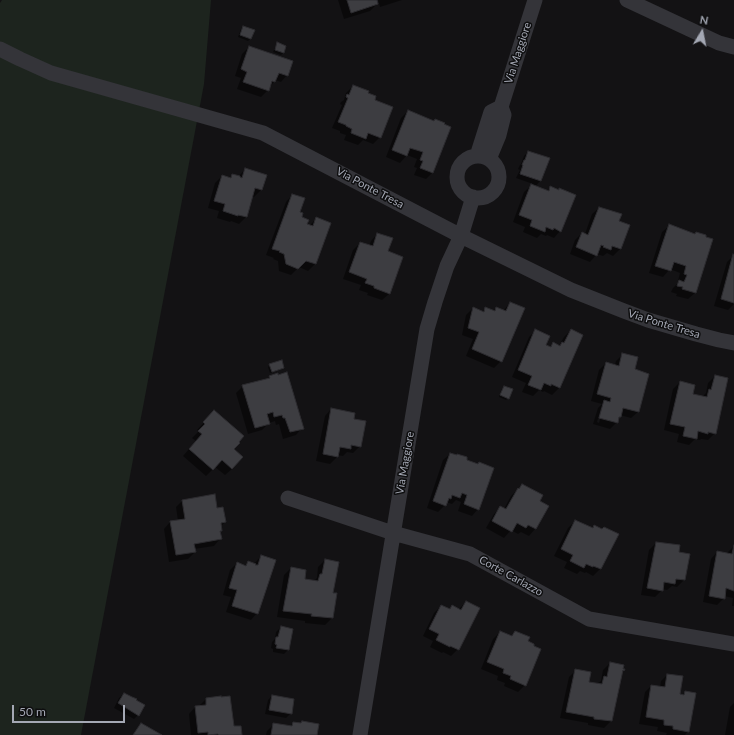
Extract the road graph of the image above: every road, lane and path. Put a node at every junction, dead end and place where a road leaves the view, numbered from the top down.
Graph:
1 (535, 0) edge
2 (627, 0) edge
3 (734, 47) edge
4 (0, 49) edge
5 (483, 158) junction
6 (472, 197) junction
7 (462, 236) junction
8 (734, 343) edge
9 (288, 498) dead end
10 (393, 533) junction
11 (734, 644) edge
12 (360, 735) edge

1 - 5 street, Via Maggiore
2 - 3 street
4 - 7 street, Via Ponte Tresa
5 - 6 street
5 - 6 street
6 - 7 street, Via Maggiore
7 - 8 street, Via Ponte Tresa
7 - 10 street, Via Maggiore
9 - 10 street, Corte Carlazzo
10 - 11 street, Corte Carlazzo
10 - 12 street, Via Maggiore

